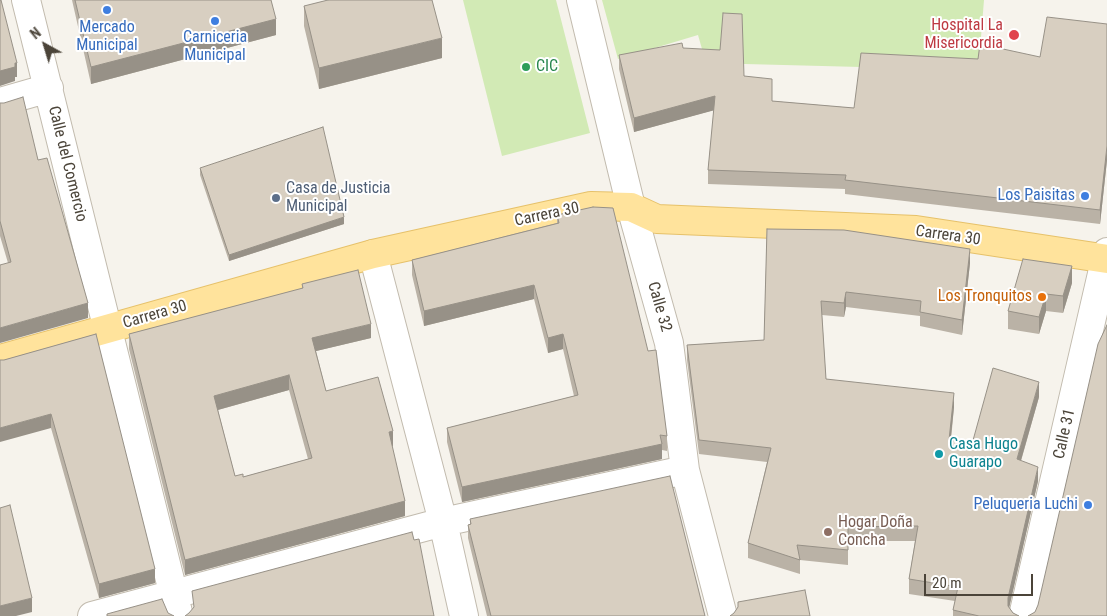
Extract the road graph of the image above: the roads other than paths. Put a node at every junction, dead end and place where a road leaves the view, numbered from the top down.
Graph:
1 (26, 0) edge
2 (581, 0) edge
3 (49, 88) junction
4 (0, 102) edge
5 (631, 207) junction
6 (373, 254) junction
7 (1107, 257) edge
8 (107, 328) junction
9 (0, 359) edge
10 (685, 470) junction
11 (442, 522) junction
12 (177, 605) edge
13 (92, 616) edge
14 (464, 616) edge
15 (723, 616) edge
16 (1023, 616) edge

1 - 3 street, Calle del Comercio
2 - 5 street, Calle 32
3 - 4 street
3 - 8 street, Calle del Comercio
5 - 6 main road, Carrera 30
5 - 7 main road, Carrera 30
5 - 10 street, Calle 32
6 - 8 main road, Carrera 30
6 - 11 street
7 - 16 street, Calle 31
8 - 9 main road, Carrera 30
8 - 12 street, Calle del Comercio
10 - 11 street
10 - 15 street, Calle 32
11 - 12 street
11 - 14 street
12 - 13 street

